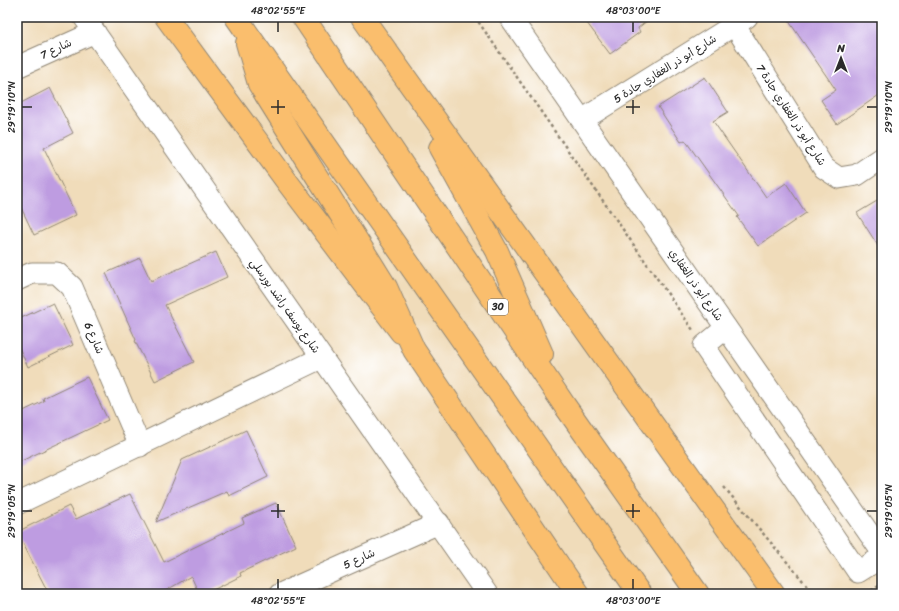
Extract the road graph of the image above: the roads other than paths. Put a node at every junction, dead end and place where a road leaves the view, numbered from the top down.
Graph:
1 (303, 17) edge
2 (362, 17) edge
3 (510, 17) edge
4 (167, 19) edge
5 (240, 22) edge
6 (741, 22) edge
7 (90, 24) edge
8 (394, 63) junction
9 (17, 67) edge
10 (582, 120) junction
11 (882, 158) edge
12 (17, 280) edge
13 (726, 328) junction
14 (414, 350) junction
15 (321, 358) junction
16 (565, 406) junction
17 (140, 446) junction
18 (17, 504) edge
19 (439, 524) junction
20 (882, 552) edge
21 (748, 557) junction
22 (882, 557) edge
23 (280, 594) edge
24 (487, 594) edge
25 (578, 594) edge
26 (640, 594) edge
27 (698, 594) edge
28 (774, 594) edge
29 (780, 594) edge

1 - 16 main road, 30
2 - 8 main road
3 - 10 street, شارع أبو ذر الغفاري
4 - 14 main road
5 - 14 main road
5 - 26 main road
6 - 10 street, شارع أبو ذر الغفاري جادة 5
6 - 11 street, شارع أبو ذر الغفاري جادة 7
7 - 9 street, شارع 7
7 - 15 street, شارع يوسف راشد بورسلي
8 - 16 main road
8 - 21 main road
10 - 13 street, شارع أبو ذر الغفاري
12 - 17 street, شارع 6
13 - 20 street, شارع أبو ذر الغفاري
13 - 22 street
14 - 25 main road
15 - 17 street
15 - 19 street, شارع يوسف راشد بورسلي
16 - 27 main road, 30
17 - 18 street
19 - 23 street, شارع 5
19 - 24 street, شارع يوسف راشد بورسلي
21 - 28 main road
21 - 29 main road

